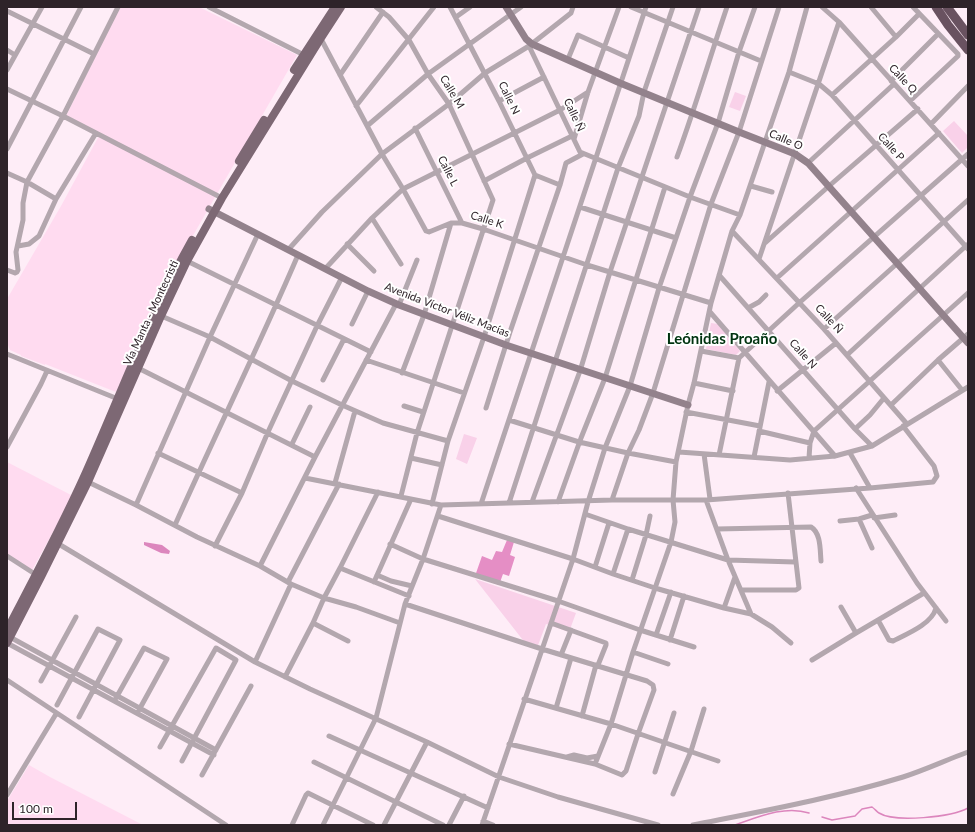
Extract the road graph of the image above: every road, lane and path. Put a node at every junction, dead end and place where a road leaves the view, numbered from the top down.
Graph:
1 (42, 7) edge
2 (81, 7) edge
3 (118, 7) edge
4 (209, 7) edge
5 (334, 7) edge
6 (342, 7) edge
7 (376, 7) edge
8 (434, 7) edge
9 (450, 7) edge
10 (470, 7) edge
11 (506, 7) edge
12 (521, 7) edge
13 (572, 7) edge
14 (619, 7) edge
15 (631, 7) edge
16 (673, 7) edge
17 (699, 7) edge
18 (727, 7) edge
19 (755, 7) edge
20 (779, 7) edge
21 (807, 7) edge
22 (871, 7) edge
23 (913, 7) edge
24 (916, 7) edge
25 (936, 7) edge
26 (947, 7) edge
27 (826, 8) edge
28 (645, 10) edge
29 (7, 11) edge
30 (383, 12) junction
31 (919, 14) junction
32 (511, 15) junction
33 (456, 17) junction
34 (668, 22) junction
35 (839, 22) junction
36 (33, 24) junction
37 (690, 32) junction
38 (938, 34) junction
39 (968, 34) edge
40 (319, 35) junction
41 (896, 37) junction
42 (64, 39) junction
43 (409, 40) junction
44 (715, 42) junction
45 (469, 44) junction
46 (530, 45) junction
47 (604, 47) junction
48 (7, 50) edge
49 (968, 50) edge
50 (739, 52) junction
51 (94, 54) junction
52 (15, 55) junction
53 (306, 56) junction
54 (629, 58) junction
55 (568, 59) junction
56 (872, 60) junction
57 (761, 61) junction
58 (7, 70) edge
59 (596, 72) junction
60 (789, 72) junction
61 (485, 73) junction
62 (428, 74) junction
63 (340, 75) junction
64 (544, 77) junction
65 (893, 82) junction
66 (620, 83) junction
67 (819, 84) junction
68 (968, 86) edge
69 (7, 89) edge
70 (588, 92) junction
71 (644, 92) junction
72 (832, 95) junction
73 (910, 100) junction
74 (33, 101) junction
75 (499, 101) junction
76 (667, 102) junction
77 (449, 104) junction
78 (356, 106) junction
79 (918, 109) junction
80 (560, 110) junction
81 (693, 113) junction
82 (63, 116) junction
83 (854, 120) junction
84 (718, 123) junction
85 (931, 124) junction
86 (367, 126) junction
87 (415, 128) junction
88 (739, 132) junction
89 (96, 133) junction
90 (514, 133) junction
91 (939, 133) junction
92 (573, 137) junction
93 (765, 143) junction
94 (876, 144) junction
95 (7, 148) edge
96 (382, 154) junction
97 (472, 154) junction
98 (583, 154) junction
99 (795, 154) junction
100 (968, 154) edge
101 (677, 157) dead end
102 (527, 158) junction
103 (594, 159) junction
104 (962, 159) junction
105 (808, 163) junction
106 (968, 166) edge
107 (618, 168) junction
108 (898, 169) junction
109 (436, 171) junction
110 (7, 173) edge
111 (535, 175) junction
112 (642, 178) junction
113 (484, 181) junction
114 (27, 182) junction
115 (560, 185) junction
116 (750, 186) junction
117 (829, 186) junction
118 (665, 187) junction
119 (403, 189) junction
120 (772, 192) dead end
121 (920, 195) junction
122 (220, 197) junction
123 (690, 197) junction
124 (56, 200) junction
125 (968, 200) edge
126 (711, 204) junction
127 (580, 207) junction
128 (212, 210) junction
129 (851, 211) junction
130 (603, 215) junction
131 (740, 215) junction
132 (372, 218) junction
133 (944, 221) junction
134 (451, 223) junction
135 (462, 223) junction
136 (627, 223) junction
137 (483, 229) junction
138 (651, 230) junction
139 (732, 231) junction
140 (258, 234) junction
141 (874, 237) junction
142 (676, 238) junction
143 (514, 240) junction
144 (347, 244) junction
145 (765, 244) junction
146 (18, 246) junction
147 (967, 247) edge
148 (539, 248) junction
149 (288, 250) junction
150 (298, 255) junction
151 (563, 256) junction
152 (759, 259) junction
153 (184, 260) junction
154 (417, 260) dead end
155 (401, 264) dead end
156 (897, 264) junction
157 (587, 265) junction
158 (325, 269) junction
159 (7, 270) edge
160 (374, 271) dead end
161 (610, 272) junction
162 (719, 275) junction
163 (342, 278) junction
164 (777, 278) junction
165 (635, 280) junction
166 (234, 283) junction
167 (659, 288) junction
168 (920, 289) junction
169 (368, 291) junction
170 (968, 293) edge
171 (682, 295) junction
172 (766, 295) dead end
173 (711, 303) junction
174 (799, 303) junction
175 (277, 305) junction
176 (398, 305) junction
177 (748, 308) junction
178 (710, 312) junction
179 (158, 315) junction
180 (424, 315) junction
181 (943, 316) junction
182 (352, 324) dead end
183 (317, 326) junction
184 (452, 326) junction
185 (824, 329) junction
186 (768, 331) junction
187 (210, 337) junction
188 (484, 337) junction
189 (966, 338) edge
190 (344, 339) junction
191 (836, 343) junction
192 (506, 345) junction
193 (701, 351) junction
194 (371, 352) junction
195 (745, 352) junction
196 (531, 353) junction
197 (7, 354) edge
198 (847, 355) junction
199 (739, 358) junction
200 (252, 359) junction
201 (366, 360) junction
202 (938, 360) junction
203 (556, 362) junction
204 (135, 366) junction
205 (47, 370) junction
206 (804, 370) junction
207 (580, 371) junction
208 (402, 373) junction
209 (605, 378) junction
210 (323, 380) dead end
211 (869, 380) junction
212 (292, 381) junction
213 (769, 382) junction
214 (433, 383) junction
215 (694, 383) junction
216 (630, 386) junction
217 (968, 387) edge
218 (962, 390) junction
219 (733, 391) junction
220 (778, 391) junction
221 (185, 392) junction
222 (464, 393) junction
223 (653, 393) junction
224 (884, 398) junction
225 (120, 400) junction
226 (342, 405) junction
227 (891, 405) junction
228 (404, 406) dead end
229 (310, 407) dead end
230 (486, 408) dead end
231 (687, 408) junction
232 (837, 409) junction
233 (355, 411) junction
234 (226, 412) junction
235 (424, 412) junction
236 (509, 420) junction
237 (727, 420) junction
238 (905, 425) junction
239 (534, 428) junction
240 (759, 428) junction
241 (855, 429) junction
242 (814, 430) junction
243 (268, 432) junction
244 (417, 433) junction
245 (556, 436) junction
246 (448, 442) junction
247 (579, 442) junction
248 (810, 443) junction
249 (292, 444) junction
250 (872, 446) junction
251 (7, 447) edge
252 (606, 448) junction
253 (678, 452) junction
254 (158, 453) junction
255 (850, 453) junction
256 (628, 454) junction
257 (704, 454) junction
258 (719, 455) junction
259 (835, 456) junction
260 (315, 457) junction
261 (754, 457) junction
262 (411, 458) junction
263 (809, 458) junction
264 (676, 462) junction
265 (442, 465) junction
266 (198, 472) junction
267 (305, 478) junction
268 (86, 481) junction
269 (337, 484) junction
270 (856, 488) junction
271 (870, 488) junction
272 (378, 492) junction
273 (242, 493) junction
274 (788, 493) junction
275 (402, 496) junction
276 (411, 498) junction
277 (612, 500) junction
278 (673, 500) junction
279 (708, 500) junction
280 (532, 502) junction
281 (558, 502) junction
282 (588, 502) junction
283 (510, 503) junction
284 (432, 504) junction
285 (481, 504) junction
286 (136, 505) junction
287 (441, 505) junction
288 (585, 514) junction
289 (894, 515) dead end
290 (438, 516) junction
291 (650, 516) dead end
292 (873, 516) junction
293 (859, 519) junction
294 (840, 521) dead end
295 (609, 523) junction
296 (175, 525) junction
297 (792, 527) junction
298 (628, 529) junction
299 (717, 529) junction
300 (646, 535) junction
301 (56, 542) junction
302 (671, 542) junction
303 (390, 544) junction
304 (215, 546) junction
305 (872, 548) dead end
306 (7, 556) edge
307 (573, 559) junction
308 (423, 560) junction
309 (728, 560) junction
310 (821, 561) dead end
311 (795, 562) junction
312 (260, 566) junction
313 (595, 567) junction
314 (340, 568) junction
315 (613, 574) junction
316 (377, 575) junction
317 (39, 576) junction
318 (735, 577) junction
319 (632, 580) junction
320 (374, 582) junction
321 (290, 583) junction
322 (412, 586) junction
323 (655, 588) junction
324 (741, 590) junction
325 (671, 592) junction
326 (924, 593) junction
327 (409, 596) junction
328 (684, 596) junction
329 (324, 598) junction
330 (558, 601) junction
331 (405, 604) junction
332 (841, 607) dead end
333 (724, 608) junction
334 (936, 608) junction
335 (751, 614) junction
336 (76, 617) dead end
337 (878, 620) junction
338 (946, 621) dead end
339 (313, 623) junction
340 (400, 623) junction
341 (551, 623) junction
342 (571, 630) junction
343 (640, 630) junction
344 (856, 633) junction
345 (656, 636) junction
346 (8, 637) edge
347 (348, 640) dead end
348 (670, 640) junction
349 (791, 643) dead end
350 (694, 647) dead end
351 (33, 649) junction
352 (542, 649) junction
353 (633, 652) junction
354 (30, 655) junction
355 (561, 655) junction
356 (571, 658) junction
357 (52, 660) junction
358 (812, 660) dead end
359 (255, 662) junction
360 (668, 664) dead end
361 (597, 665) junction
362 (49, 666) junction
363 (75, 672) junction
364 (626, 674) junction
365 (285, 677) junction
366 (72, 678) junction
367 (7, 680) edge
368 (41, 681) dead end
369 (251, 686) dead end
370 (95, 687) junction
371 (118, 696) junction
372 (524, 699) junction
373 (115, 701) junction
374 (57, 705) dead end
375 (140, 707) junction
376 (556, 708) junction
377 (704, 709) dead end
378 (137, 713) junction
379 (674, 713) dead end
380 (56, 714) junction
381 (582, 716) junction
382 (79, 717) dead end
383 (376, 718) junction
384 (611, 724) junction
385 (170, 728) junction
386 (638, 734) junction
387 (329, 736) dead end
388 (193, 740) junction
389 (427, 742) junction
390 (665, 743) junction
391 (510, 744) junction
392 (160, 747) dead end
393 (360, 749) junction
394 (691, 751) junction
395 (215, 752) junction
396 (968, 752) edge
397 (598, 756) junction
398 (567, 757) junction
399 (182, 761) dead end
400 (718, 761) dead end
401 (314, 762) dead end
402 (595, 764) junction
403 (411, 772) junction
404 (655, 772) dead end
405 (202, 775) dead end
406 (499, 777) junction
407 (346, 778) junction
408 (673, 794) dead end
409 (7, 795) edge
410 (464, 796) junction
411 (396, 802) junction
412 (332, 806) junction
413 (488, 808) junction
414 (482, 823) edge
415 (226, 825) edge
416 (292, 825) edge
417 (322, 825) edge
418 (373, 825) edge
419 (384, 825) edge
420 (443, 825) edge
421 (449, 825) edge
422 (493, 825) edge
423 (658, 825) edge
424 (693, 825) edge

1 - 36 street
2 - 42 street
3 - 51 street
4 - 53 street
5 - 40 main road, Vía Manta - Montecristi
6 - 40 main road, Vía Manta - Montecristi
7 - 30 street, Calle M
8 - 43 street
9 - 33 street, Calle N
10 - 33 street
11 - 32 street, Calle Ñ
12 - 32 street
13 - 46 street
14 - 47 street
15 - 28 street
16 - 34 street
17 - 37 street
18 - 44 street
19 - 50 street
20 - 57 street
21 - 60 street
22 - 41 street
23 - 31 street
24 - 31 street
25 - 49 highway
26 - 39 highway
27 - 35 street, Calle Q
28 - 34 street
28 - 54 street
29 - 36 street
30 - 43 street, Calle M
30 - 63 street
31 - 38 street
31 - 41 street
32 - 45 street
32 - 46 street, Calle Ñ
33 - 45 street, Calle N
34 - 37 street
34 - 71 street
35 - 56 street, Calle Q
35 - 67 street
36 - 42 street
36 - 52 street
37 - 44 street
37 - 76 street
38 - 65 street
38 - 73 street
40 - 53 main road, Vía Manta - Montecristi
40 - 63 street, Calle K
41 - 56 street
42 - 51 street
42 - 74 street
43 - 62 street, Calle M
43 - 78 street
44 - 50 street
44 - 81 street
45 - 61 street, Calle N
45 - 62 street
46 - 55 street, Calle O
46 - 61 street
46 - 64 street, Calle Ñ
47 - 54 street
47 - 55 street
47 - 59 street
48 - 52 street
50 - 57 street
50 - 84 street
51 - 82 street
52 - 58 street
53 - 122 main road, Vía Manta - Montecristi
54 - 66 street
55 - 59 street, Calle O
56 - 65 street, Calle Q
56 - 72 street
57 - 88 street
59 - 66 street, Calle O
59 - 70 street
60 - 67 street, Calle P
60 - 93 street
61 - 75 street, Calle N
61 - 77 street
62 - 77 street, Calle M
62 - 86 street
63 - 78 street, Calle K
64 - 75 street
64 - 80 street, Calle Ñ
65 - 73 street, Calle Q
65 - 83 street
66 - 71 street, Calle O
66 - 103 street
67 - 72 street, Calle P
67 - 99 street
68 - 85 street
69 - 74 street
70 - 80 street
70 - 92 street
71 - 76 street, Calle O
71 - 107 street
72 - 83 street, Calle P
73 - 79 street, Calle Q
74 - 82 street
74 - 95 street
75 - 90 street, Calle N
76 - 81 street, Calle O
76 - 112 street
77 - 87 street
77 - 97 street, Calle M
78 - 86 street, Calle K
79 - 85 street, Calle Q
79 - 94 street
80 - 90 street
80 - 92 street, Calle Ñ
81 - 84 street, Calle O
81 - 101 street
82 - 89 street
82 - 114 street
83 - 94 street, Calle P
83 - 105 street
84 - 88 street, Calle O
84 - 123 street
85 - 91 street, Calle Q
86 - 96 street, Calle K
87 - 96 street
87 - 109 street, Calle L
88 - 93 street, Calle O
88 - 126 street
89 - 122 street
89 - 124 street
90 - 97 street
90 - 102 street, Calle N
91 - 104 street, Calle Q
91 - 108 street
92 - 98 street, Calle Ñ
92 - 102 street
93 - 99 street, Calle O
93 - 116 street
94 - 108 street, Calle P
94 - 117 street
96 - 119 street, Calle K
96 - 149 street
97 - 109 street
97 - 113 street, Calle M
98 - 103 street
98 - 115 street
99 - 105 street, Calle O
99 - 145 street
100 - 104 street
102 - 111 street, Calle N
102 - 113 street
103 - 107 street
103 - 127 street
104 - 106 street, Calle Q
104 - 121 street
105 - 117 street, Calle O
107 - 112 street
107 - 130 street
108 - 121 street, Calle P
108 - 129 street
109 - 119 street
109 - 135 street, Calle L
110 - 114 street
111 - 115 street
111 - 143 street
112 - 118 street
112 - 136 street
113 - 137 street, Calle M
114 - 124 street
114 - 146 street
115 - 148 street
116 - 120 street
116 - 131 street
117 - 129 street, Calle O
117 - 145 street
118 - 123 street
118 - 138 street
119 - 132 street
119 - 134 street, Calle K
121 - 133 street, Calle P
121 - 141 street
122 - 128 main road, Vía Manta - Montecristi
123 - 126 street
123 - 142 street
124 - 146 street
125 - 133 street
126 - 131 street
126 - 171 street
127 - 130 street
127 - 151 street
128 - 140 street, Avenida Víctor Véliz Macías
128 - 153 main road, Vía Manta - Montecristi
129 - 141 street, Calle O
129 - 164 street
130 - 136 street
130 - 157 street
131 - 139 street
132 - 144 street
132 - 155 street
133 - 147 street, Calle P
133 - 156 street
134 - 135 street, Calle K
134 - 180 street
135 - 137 street, Calle K
136 - 138 street
136 - 161 street
137 - 143 street, Calle K
137 - 184 street
138 - 142 street
138 - 165 street
139 - 152 street, Calle Ñ
139 - 162 street
140 - 149 street, Avenida Víctor Véliz Macías
140 - 166 street
141 - 156 street, Calle O
141 - 174 street
142 - 167 street
143 - 148 street, Calle K
143 - 188 street
144 - 158 street
144 - 160 street
145 - 152 street
146 - 159 street
147 - 168 street
148 - 151 street, Calle K
148 - 192 street
149 - 150 street, Avenida Víctor Véliz Macías
150 - 158 street, Avenida Víctor Véliz Macías
150 - 175 street
151 - 157 street, Calle K
151 - 196 street
152 - 164 street, Calle Ñ
153 - 166 street
153 - 179 main road, Vía Manta - Montecristi
154 - 176 street
156 - 168 street, Calle O
156 - 185 street
157 - 161 street, Calle K
157 - 203 street
158 - 163 street, Avenida Víctor Véliz Macías
161 - 165 street, Calle K
161 - 207 street
162 - 173 street
162 - 177 street, Calle N
163 - 169 street, Avenida Víctor Véliz Macías
163 - 183 street
164 - 174 street, Calle Ñ
165 - 167 street, Calle K
165 - 209 street
166 - 175 street
166 - 187 street
167 - 171 street, Calle K
167 - 216 street
168 - 181 street, Calle O
168 - 198 street
169 - 176 street, Avenida Víctor Véliz Macías
169 - 182 street
170 - 181 street
171 - 173 street, Calle K
171 - 223 street
172 - 177 street
173 - 178 street
174 - 185 street, Calle Ñ
174 - 186 street
175 - 183 street
175 - 200 street
176 - 180 street, Avenida Víctor Véliz Macías
176 - 194 street
177 - 186 street, Calle N
178 - 193 street
178 - 195 street
179 - 187 street
179 - 204 main road, Vía Manta - Montecristi
180 - 184 street, Avenida Víctor Véliz Macías
180 - 208 street
181 - 189 street, Calle O
181 - 211 street
183 - 190 street
183 - 212 street
184 - 188 street, Avenida Víctor Véliz Macías
184 - 214 street
185 - 191 street, Calle Ñ
186 - 195 street
186 - 206 street, Calle N
187 - 200 street
187 - 221 street
188 - 192 street, Avenida Víctor Véliz Macías
188 - 222 street
189 - 202 street
190 - 194 street
190 - 210 street
191 - 198 street, Calle Ñ
191 - 206 street
192 - 196 street, Avenida Víctor Véliz Macías
192 - 230 street
193 - 199 street
193 - 215 street
194 - 201 street
195 - 199 street
195 - 213 street
196 - 203 street, Avenida Víctor Véliz Macías
196 - 236 street
197 - 205 street
198 - 211 street, Calle Ñ
199 - 219 street
200 - 212 street
200 - 234 street
201 - 208 street
201 - 226 street
202 - 218 street
202 - 227 street
203 - 207 street, Avenida Víctor Véliz Macías
203 - 239 street
204 - 221 street
204 - 225 main road, Vía Manta - Montecristi
205 - 225 street
205 - 251 street
206 - 220 street
206 - 232 street, Calle N
207 - 209 street, Avenida Víctor Véliz Macías
207 - 245 street
208 - 214 street
209 - 216 street, Avenida Víctor Véliz Macías
209 - 247 street
211 - 224 street, Calle Ñ
211 - 232 street
212 - 226 street
212 - 243 street
213 - 220 street
213 - 240 street
214 - 222 street
214 - 235 street
215 - 219 street
215 - 231 street
216 - 223 street, Avenida Víctor Véliz Macías
216 - 252 street
217 - 218 street
218 - 238 street
219 - 237 street
220 - 242 street
221 - 234 street
221 - 254 street
222 - 246 street
223 - 231 street, Avenida Víctor Véliz Macías
223 - 256 street
224 - 227 street, Calle Ñ
224 - 241 street
225 - 268 main road, Vía Manta - Montecristi
226 - 233 street
226 - 260 street
227 - 238 street, Calle Ñ
228 - 235 street
229 - 249 street
231 - 237 street
231 - 253 street
232 - 241 street, Calle N
232 - 242 street
233 - 244 street
233 - 269 street
234 - 243 street
234 - 266 street
235 - 244 street
236 - 239 street
236 - 285 street
237 - 240 street
237 - 258 street
238 - 250 street
238 - 271 street, Calle Ñ
239 - 245 street
239 - 283 street
240 - 248 street
240 - 261 street
241 - 250 street, Calle N
242 - 248 street
242 - 259 street
243 - 249 street
243 - 273 street
244 - 246 street
244 - 262 street
245 - 247 street
245 - 280 street
246 - 265 street
247 - 252 street
247 - 281 street
248 - 263 street
249 - 260 street
250 - 255 street
252 - 256 street
252 - 282 street
253 - 257 street
253 - 264 street
254 - 266 street
254 - 286 street
255 - 259 street
255 - 271 street
256 - 264 street
256 - 277 street
257 - 258 street
257 - 279 street
258 - 261 street
259 - 263 street
260 - 267 street
261 - 263 street
262 - 265 street
262 - 275 street
264 - 278 street
265 - 284 street
266 - 273 street
266 - 296 street
267 - 269 street
267 - 312 street
268 - 286 street
268 - 301 main road, Vía Manta - Montecristi
269 - 272 street
269 - 321 street
270 - 271 street
270 - 274 street
270 - 292 street
272 - 275 street
272 - 314 street
273 - 304 street
274 - 279 street
274 - 297 street
275 - 276 street
276 - 284 street
276 - 303 street
277 - 278 street
277 - 282 street
278 - 279 street
278 - 302 street
279 - 299 street
280 - 281 street
280 - 283 street
281 - 282 street
282 - 288 street
283 - 285 street
284 - 287 street
285 - 287 street
286 - 296 street
287 - 290 street
288 - 295 street
288 - 307 street
289 - 292 street
290 - 307 street
290 - 308 street
291 - 300 street
292 - 293 street
292 - 326 street
293 - 294 street
293 - 305 street
295 - 298 street
295 - 313 street
296 - 304 street
297 - 299 street
297 - 310 street
297 - 311 street
298 - 300 street
298 - 315 street
299 - 309 street
300 - 302 street
300 - 319 street
301 - 317 main road, Vía Manta - Montecristi
301 - 359 street
302 - 309 street
302 - 323 street
303 - 308 street
303 - 316 street
304 - 312 street
306 - 317 street
307 - 313 street
307 - 330 street
308 - 322 street
308 - 330 street
309 - 311 street
309 - 318 street
311 - 324 street
312 - 321 street
313 - 315 street
314 - 320 street
314 - 329 street
315 - 319 street
316 - 320 street
316 - 322 street
317 - 346 main road, Vía Manta - Montecristi
318 - 324 street
318 - 333 street
319 - 323 street
320 - 327 street
321 - 329 street
321 - 359 street
322 - 327 street
323 - 325 street
323 - 343 street
324 - 335 street
325 - 328 street
325 - 345 street
326 - 334 street
326 - 337 street
327 - 331 street
328 - 333 street
328 - 348 street
329 - 339 street
329 - 340 street
330 - 341 street
330 - 343 street
331 - 340 street
331 - 352 street
332 - 344 street
333 - 335 street
334 - 337 street
334 - 338 street
335 - 349 street
336 - 357 street
337 - 344 street
339 - 347 street
339 - 365 street
340 - 383 street
341 - 342 street
341 - 352 street
342 - 355 street
342 - 361 street
343 - 345 street
343 - 353 street
344 - 358 street
345 - 348 street
346 - 351 street
346 - 354 street
348 - 350 street
351 - 354 street
351 - 357 street
352 - 355 street
352 - 372 street
353 - 360 street
353 - 364 street
354 - 362 street
355 - 356 street
356 - 361 street
356 - 376 street
357 - 362 street
357 - 363 street
359 - 365 street
361 - 364 street
361 - 381 street
362 - 366 street
362 - 368 street
363 - 366 street
363 - 370 street
363 - 370 street
364 - 384 street
364 - 386 street
365 - 383 street
366 - 370 street
366 - 374 street
367 - 380 street
369 - 395 street
370 - 371 street
370 - 373 street
370 - 382 street
371 - 373 street
371 - 375 street
371 - 375 street
372 - 376 street
372 - 391 street
373 - 378 street
375 - 378 street
375 - 385 street
376 - 381 street
377 - 394 street
378 - 385 street
379 - 390 street
380 - 409 street
380 - 415 street
381 - 384 street
383 - 389 street
383 - 393 street
384 - 386 street
384 - 397 street
385 - 388 street
385 - 388 street
385 - 392 street
386 - 390 street
386 - 402 street
387 - 393 street
388 - 395 street
388 - 399 street
389 - 403 street
389 - 406 street
390 - 394 street
390 - 404 street
391 - 398 street
391 - 406 street
393 - 403 street
393 - 407 street
394 - 400 street
394 - 408 street
395 - 405 street
396 - 424 street
397 - 398 street
397 - 402 street
398 - 402 street
401 - 407 street
403 - 410 street
403 - 411 street
406 - 413 street
406 - 423 street
407 - 411 street
407 - 412 street
410 - 413 street
410 - 421 street
411 - 419 street
411 - 420 street
412 - 416 street
412 - 417 street
412 - 418 street
413 - 414 street
414 - 422 street

